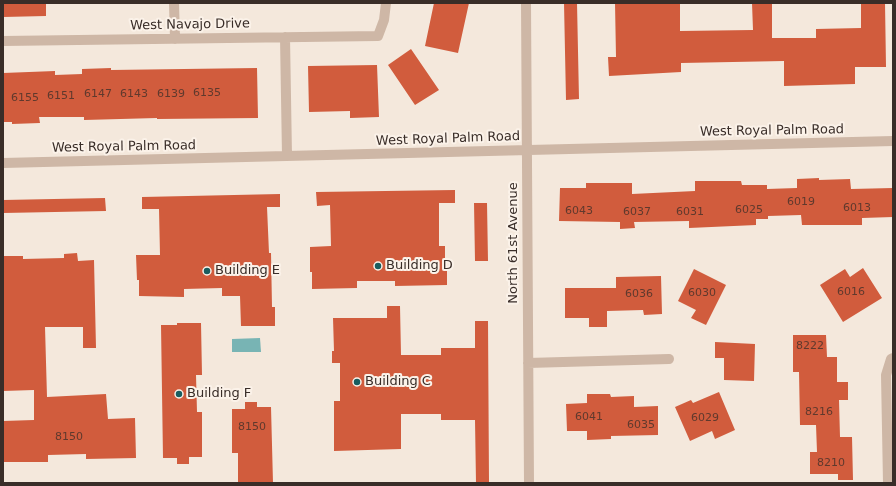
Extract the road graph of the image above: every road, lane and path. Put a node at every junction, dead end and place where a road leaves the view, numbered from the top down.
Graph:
1 (174, 3) edge
2 (386, 3) edge
3 (526, 3) edge
4 (285, 37) junction
5 (175, 39) junction
6 (3, 41) edge
7 (893, 141) edge
8 (527, 149) junction
9 (287, 156) junction
10 (3, 163) edge
11 (892, 358) edge
12 (669, 359) dead end
13 (528, 363) junction
14 (529, 483) edge
15 (888, 483) edge

1 - 5 street
2 - 4 street, West Navajo Drive
3 - 8 street, North 61st Avenue
4 - 5 street, West Navajo Drive
4 - 9 street
5 - 6 street, West Navajo Drive
7 - 8 street, West Royal Palm Road
8 - 9 street, West Royal Palm Road
8 - 13 street, North 61st Avenue
9 - 10 street, West Royal Palm Road
11 - 15 street
12 - 13 street
13 - 14 street, North 61st Avenue

